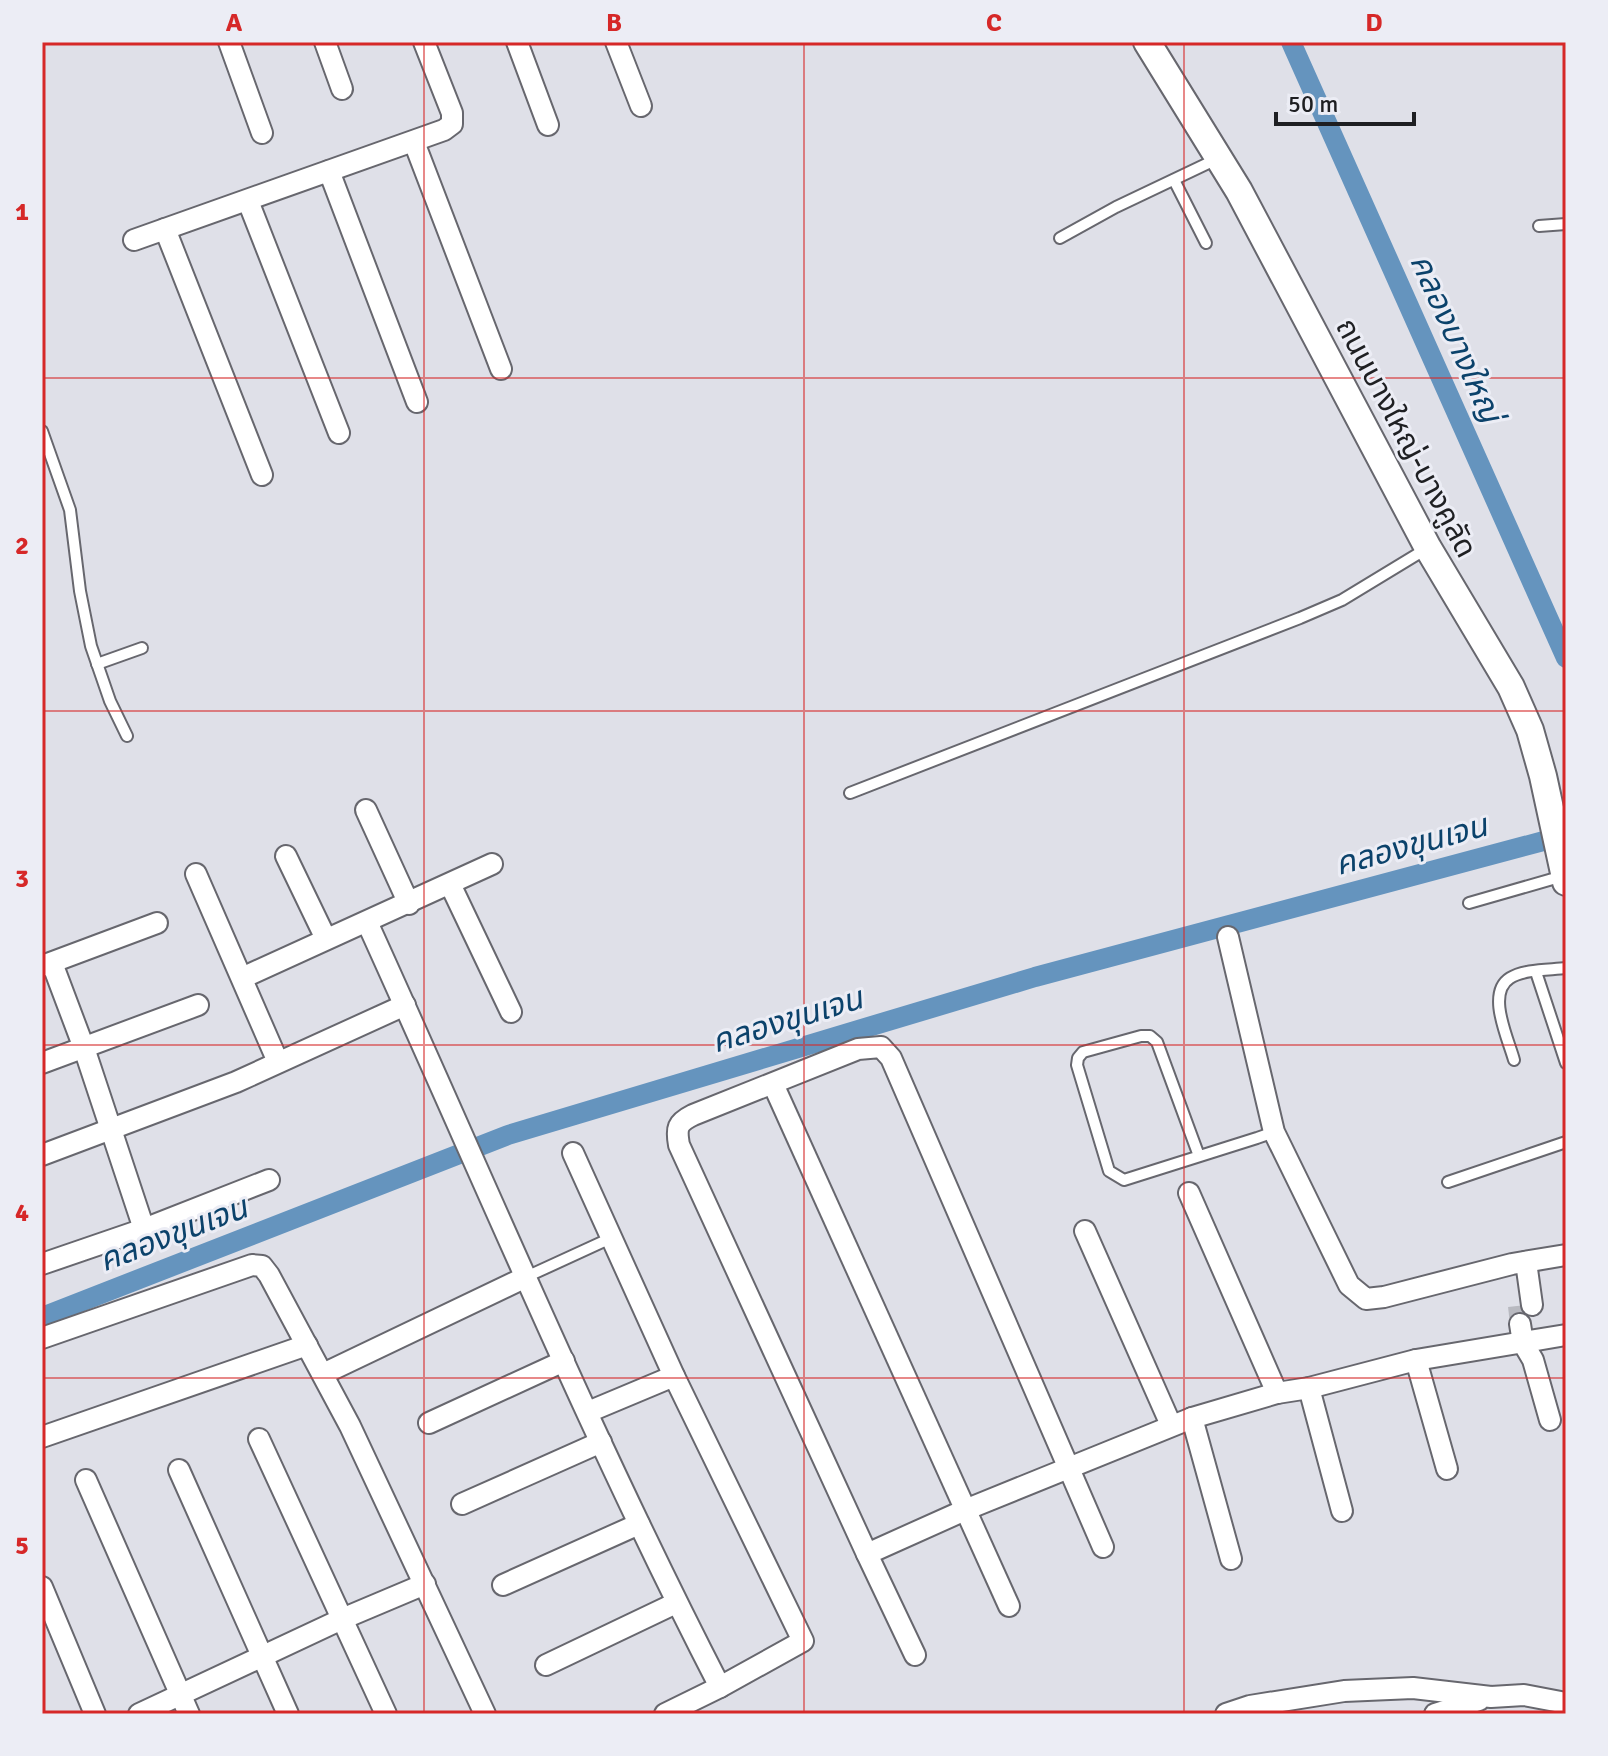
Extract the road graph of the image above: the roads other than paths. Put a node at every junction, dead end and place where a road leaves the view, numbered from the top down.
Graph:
1 (229, 42) edge
2 (325, 42) edge
3 (424, 42) edge
4 (517, 42) edge
5 (616, 42) edge
6 (1147, 42) edge
7 (342, 89) dead end
8 (641, 106) dead end
9 (548, 125) dead end
10 (262, 133) dead end
11 (414, 142) junction
12 (1220, 158) junction
13 (329, 171) junction
14 (1174, 180) junction
15 (248, 201) junction
16 (1566, 224) edge
17 (1539, 226) dead end
18 (165, 229) junction
19 (1060, 238) dead end
20 (134, 240) dead end
21 (1206, 243) dead end
22 (501, 369) dead end
23 (417, 402) dead end
24 (42, 431) edge
25 (339, 433) dead end
26 (262, 475) dead end
27 (1428, 548) junction
28 (142, 648) dead end
29 (97, 664) junction
30 (127, 736) dead end
31 (850, 793) dead end
32 (366, 810) dead end
33 (286, 856) dead end
34 (492, 864) dead end
35 (1564, 873) edge
36 (196, 874) dead end
37 (450, 884) junction
38 (1469, 903) dead end
39 (409, 904) junction
40 (367, 922) junction
41 (157, 923) dead end
42 (1228, 937) dead end
43 (326, 939) junction
44 (47, 964) edge
45 (1566, 968) edge
46 (1536, 972) junction
47 (244, 977) junction
48 (198, 1005) dead end
49 (405, 1005) junction
50 (511, 1012) dead end
51 (84, 1048) junction
52 (1514, 1060) dead end
53 (278, 1062) junction
54 (42, 1063) edge
55 (1566, 1063) edge
56 (773, 1084) junction
57 (112, 1131) junction
58 (1274, 1132) junction
59 (1566, 1142) edge
60 (573, 1153) dead end
61 (42, 1155) edge
62 (1199, 1156) junction
63 (269, 1180) dead end
64 (1448, 1182) dead end
65 (1189, 1193) dead end
66 (144, 1229) junction
67 (1085, 1231) dead end
68 (611, 1238) junction
69 (1566, 1255) edge
70 (1519, 1263) junction
71 (42, 1264) edge
72 (526, 1277) junction
73 (1528, 1329) junction
74 (1566, 1335) edge
75 (42, 1338) edge
76 (307, 1345) junction
77 (1416, 1360) junction
78 (564, 1361) junction
79 (323, 1374) junction
80 (674, 1376) junction
81 (1309, 1388) junction
82 (1277, 1393) junction
83 (588, 1412) junction
84 (1192, 1418) junction
85 (1550, 1420) dead end
86 (429, 1423) dead end
87 (1171, 1425) junction
88 (42, 1437) edge
89 (259, 1439) dead end
90 (601, 1442) junction
91 (1068, 1466) junction
92 (1447, 1469) dead end
93 (179, 1470) dead end
94 (86, 1480) dead end
95 (462, 1504) dead end
96 (965, 1510) junction
97 (1342, 1511) dead end
98 (639, 1524) junction
99 (1103, 1547) dead end
100 (867, 1554) junction
101 (1231, 1559) dead end
102 (425, 1584) junction
103 (503, 1585) dead end
104 (42, 1587) edge
105 (676, 1603) junction
106 (1009, 1606) dead end
107 (342, 1619) junction
108 (915, 1655) dead end
109 (261, 1657) junction
110 (546, 1665) dead end
111 (720, 1687) junction
112 (1491, 1697) junction
113 (1566, 1703) edge
114 (185, 1704) edge
115 (95, 1714) edge
116 (139, 1714) edge
117 (288, 1714) edge
118 (386, 1714) edge
119 (485, 1714) edge
120 (665, 1714) edge
121 (1226, 1714) edge
122 (1435, 1714) edge

1 - 10 street
2 - 7 street
3 - 11 street
4 - 9 street
5 - 8 street
6 - 12 street, ถนนบางใหญ่-บางคูลัด
11 - 13 street
11 - 22 street
12 - 14 lane
12 - 27 street, ถนนบางใหญ่-บางคูลัด
13 - 15 street
13 - 23 street
14 - 19 lane
14 - 21 lane
15 - 18 street
15 - 25 street
16 - 17 lane
18 - 20 street
18 - 26 street
24 - 29 lane
27 - 31 lane
27 - 35 street, ถนนบางใหญ่-บางคูลัด
28 - 29 lane
29 - 30 lane
32 - 39 street
33 - 43 street
34 - 37 street
35 - 38 lane
36 - 47 street
37 - 39 street
37 - 50 street
39 - 40 street
40 - 43 street
40 - 49 street
41 - 44 street
42 - 58 street
43 - 47 street
44 - 51 street
45 - 46 lane
46 - 52 lane
46 - 55 lane
47 - 53 street
48 - 51 street
49 - 53 street
49 - 72 street
51 - 54 street
51 - 57 street
53 - 57 street
56 - 91 street
56 - 96 street
56 - 100 street
57 - 61 street
57 - 66 street
58 - 62 lane
58 - 70 street
59 - 64 lane
60 - 68 street
62 - 62 lane
63 - 66 street
65 - 82 street
66 - 71 street
67 - 87 street
68 - 72 lane
68 - 80 street
69 - 70 street
70 - 73 street
72 - 78 street
72 - 79 street
73 - 74 street
73 - 77 street
73 - 85 street
75 - 76 street
76 - 79 street
76 - 88 street
77 - 81 street
77 - 92 street
78 - 83 street
78 - 86 street
79 - 102 street
80 - 83 street
80 - 111 street
81 - 82 street
81 - 97 street
82 - 84 street
83 - 90 street
84 - 87 street
84 - 101 street
87 - 91 street
89 - 107 street
90 - 95 street
90 - 98 street
91 - 96 street
91 - 99 street
93 - 109 street
94 - 114 street
96 - 100 street
96 - 106 street
98 - 103 street
98 - 105 street
100 - 108 street
102 - 107 street
102 - 119 street
104 - 115 street
105 - 110 street
105 - 111 street
107 - 109 street
107 - 118 street
109 - 114 street
109 - 117 street
111 - 120 street
112 - 113 street
112 - 121 street
112 - 122 street
114 - 116 street

